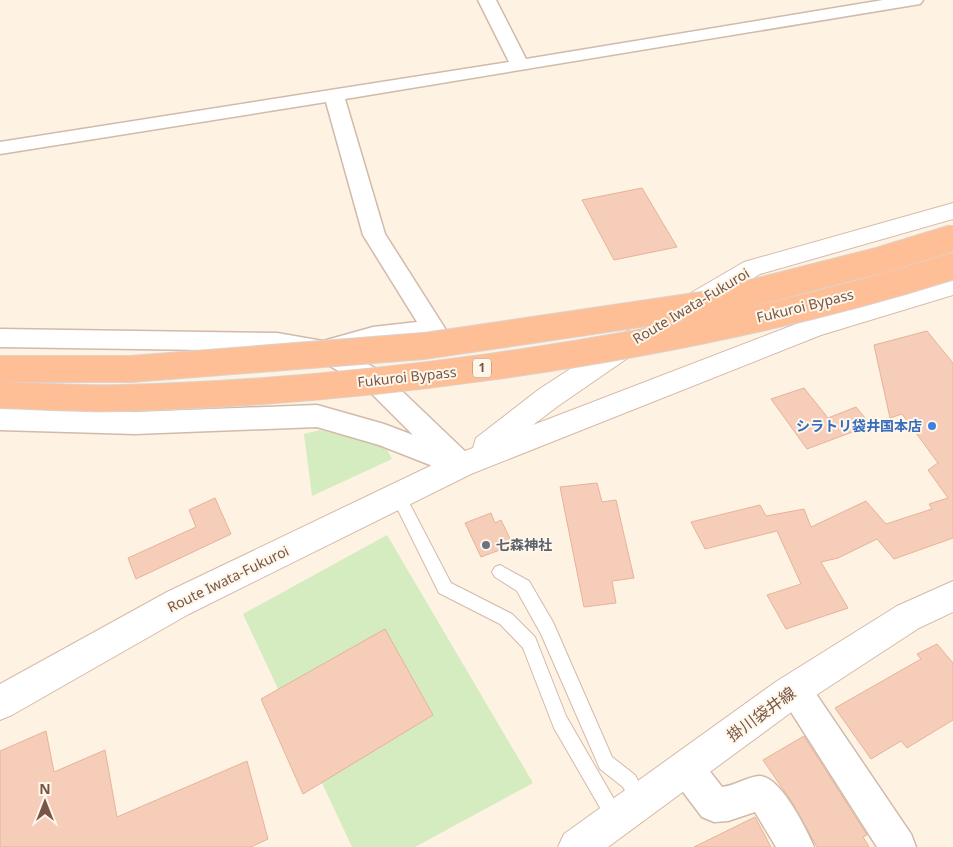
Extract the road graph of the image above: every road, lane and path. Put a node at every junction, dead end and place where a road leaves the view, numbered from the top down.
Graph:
1 (487, 0) edge
2 (914, 0) edge
3 (520, 66) junction
4 (334, 95) junction
5 (0, 148) edge
6 (953, 211) edge
7 (953, 238) edge
8 (953, 266) edge
9 (953, 286) edge
10 (0, 338) edge
11 (324, 351) junction
12 (0, 368) edge
13 (0, 395) edge
14 (0, 419) edge
15 (461, 465) junction
16 (398, 496) junction
17 (500, 572) dead end
18 (953, 596) edge
19 (795, 690) junction
20 (0, 703) edge
21 (686, 768) junction
22 (628, 810) junction
23 (577, 847) edge
24 (796, 847) edge
25 (898, 847) edge

1 - 3 street
2 - 3 street
3 - 4 street
4 - 5 street
4 - 11 street
6 - 15 main road, Route Iwata-Fukuroi
7 - 12 highway, Fukuroi Bypass / 1, bridge
8 - 13 highway, Fukuroi Bypass / 1, bridge
9 - 15 main road, Route Iwata-Fukuroi
10 - 11 street
11 - 15 street
14 - 15 street
15 - 16 main road, Route Iwata-Fukuroi
16 - 20 main road, Route Iwata-Fukuroi
16 - 22 lane
17 - 22 lane
18 - 19 main road, 掛川袋井線
19 - 21 main road, 掛川袋井線
19 - 25 street
21 - 22 main road, 掛川袋井線
21 - 24 street
22 - 23 main road, 掛川袋井線

